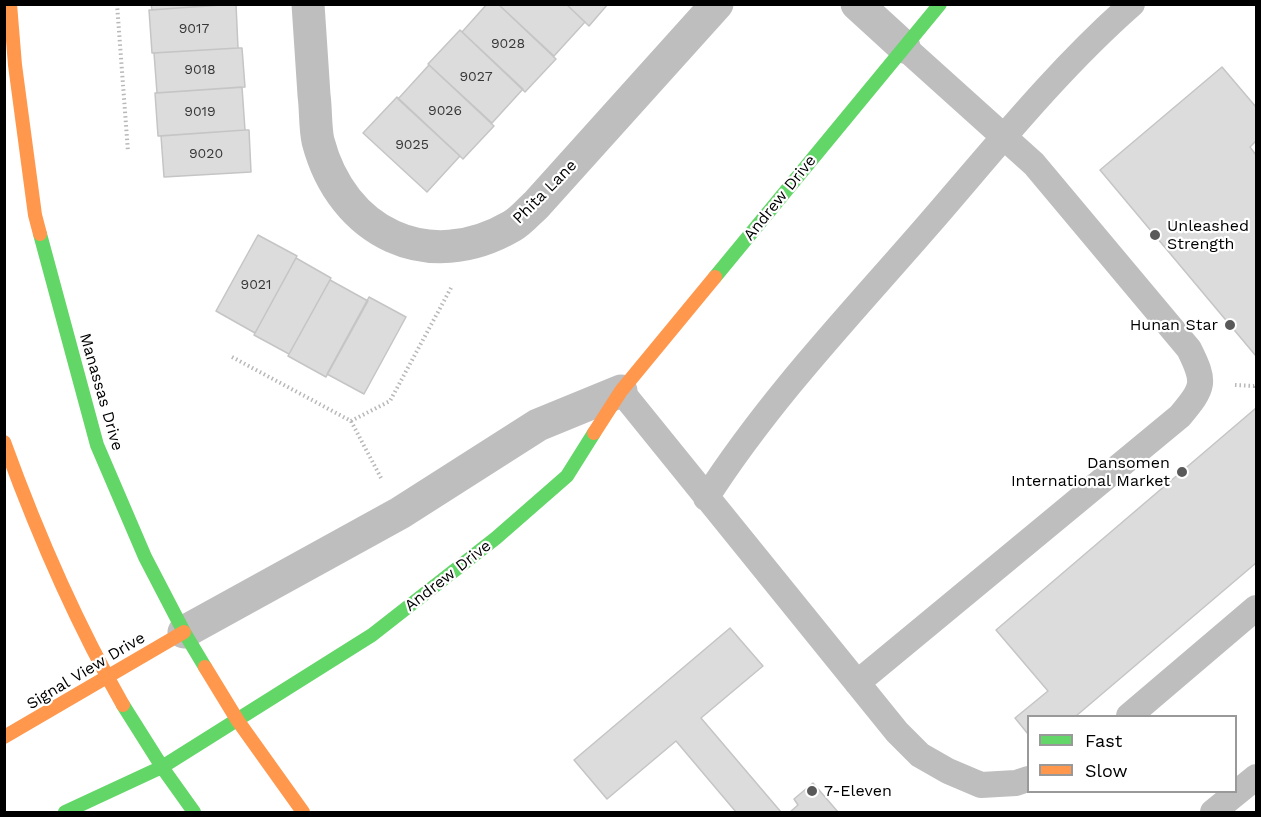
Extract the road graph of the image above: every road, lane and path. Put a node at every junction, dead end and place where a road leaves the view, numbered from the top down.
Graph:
1 (10, 4) edge
2 (117, 4) edge
3 (308, 4) edge
4 (717, 4) edge
5 (857, 4) edge
6 (940, 4) edge
7 (1132, 4) edge
8 (904, 47) junction
9 (1004, 136) junction
10 (128, 152) dead end
11 (448, 248) junction
12 (232, 357) dead end
13 (621, 391) junction
14 (351, 421) junction
15 (4, 442) edge
16 (706, 498) junction
17 (400, 513) junction
18 (1257, 608) edge
19 (184, 632) junction
20 (106, 678) junction
21 (857, 683) junction
22 (1131, 715) edge
23 (238, 721) junction
24 (4, 737) edge
25 (162, 767) junction
26 (1257, 777) edge
27 (1027, 780) edge
28 (65, 813) edge
29 (194, 813) edge
30 (303, 813) edge
31 (1213, 813) edge

1 - 19 main road, Manassas Drive
2 - 10 path
3 - 11 street, Phita Lane
4 - 11 street, Phita Lane
5 - 8 street
6 - 8 main road, Andrew Drive
7 - 9 lane
8 - 9 lane
8 - 13 main road, Andrew Drive
9 - 16 lane
9 - 21 lane
11 - 14 path
12 - 14 path
13 - 16 lane
13 - 17 street, Andrew Drive
13 - 23 main road, Andrew Drive
14 - 17 path
15 - 20 main road
16 - 21 lane
17 - 19 street, Andrew Drive
18 - 22 lane
19 - 20 main road, Signal View Drive
19 - 23 main road, Manassas Drive
20 - 24 main road, Signal View Drive
20 - 25 main road
21 - 27 lane
23 - 25 main road
23 - 30 main road, Manassas Drive
25 - 28 main road
25 - 29 main road
26 - 31 lane

